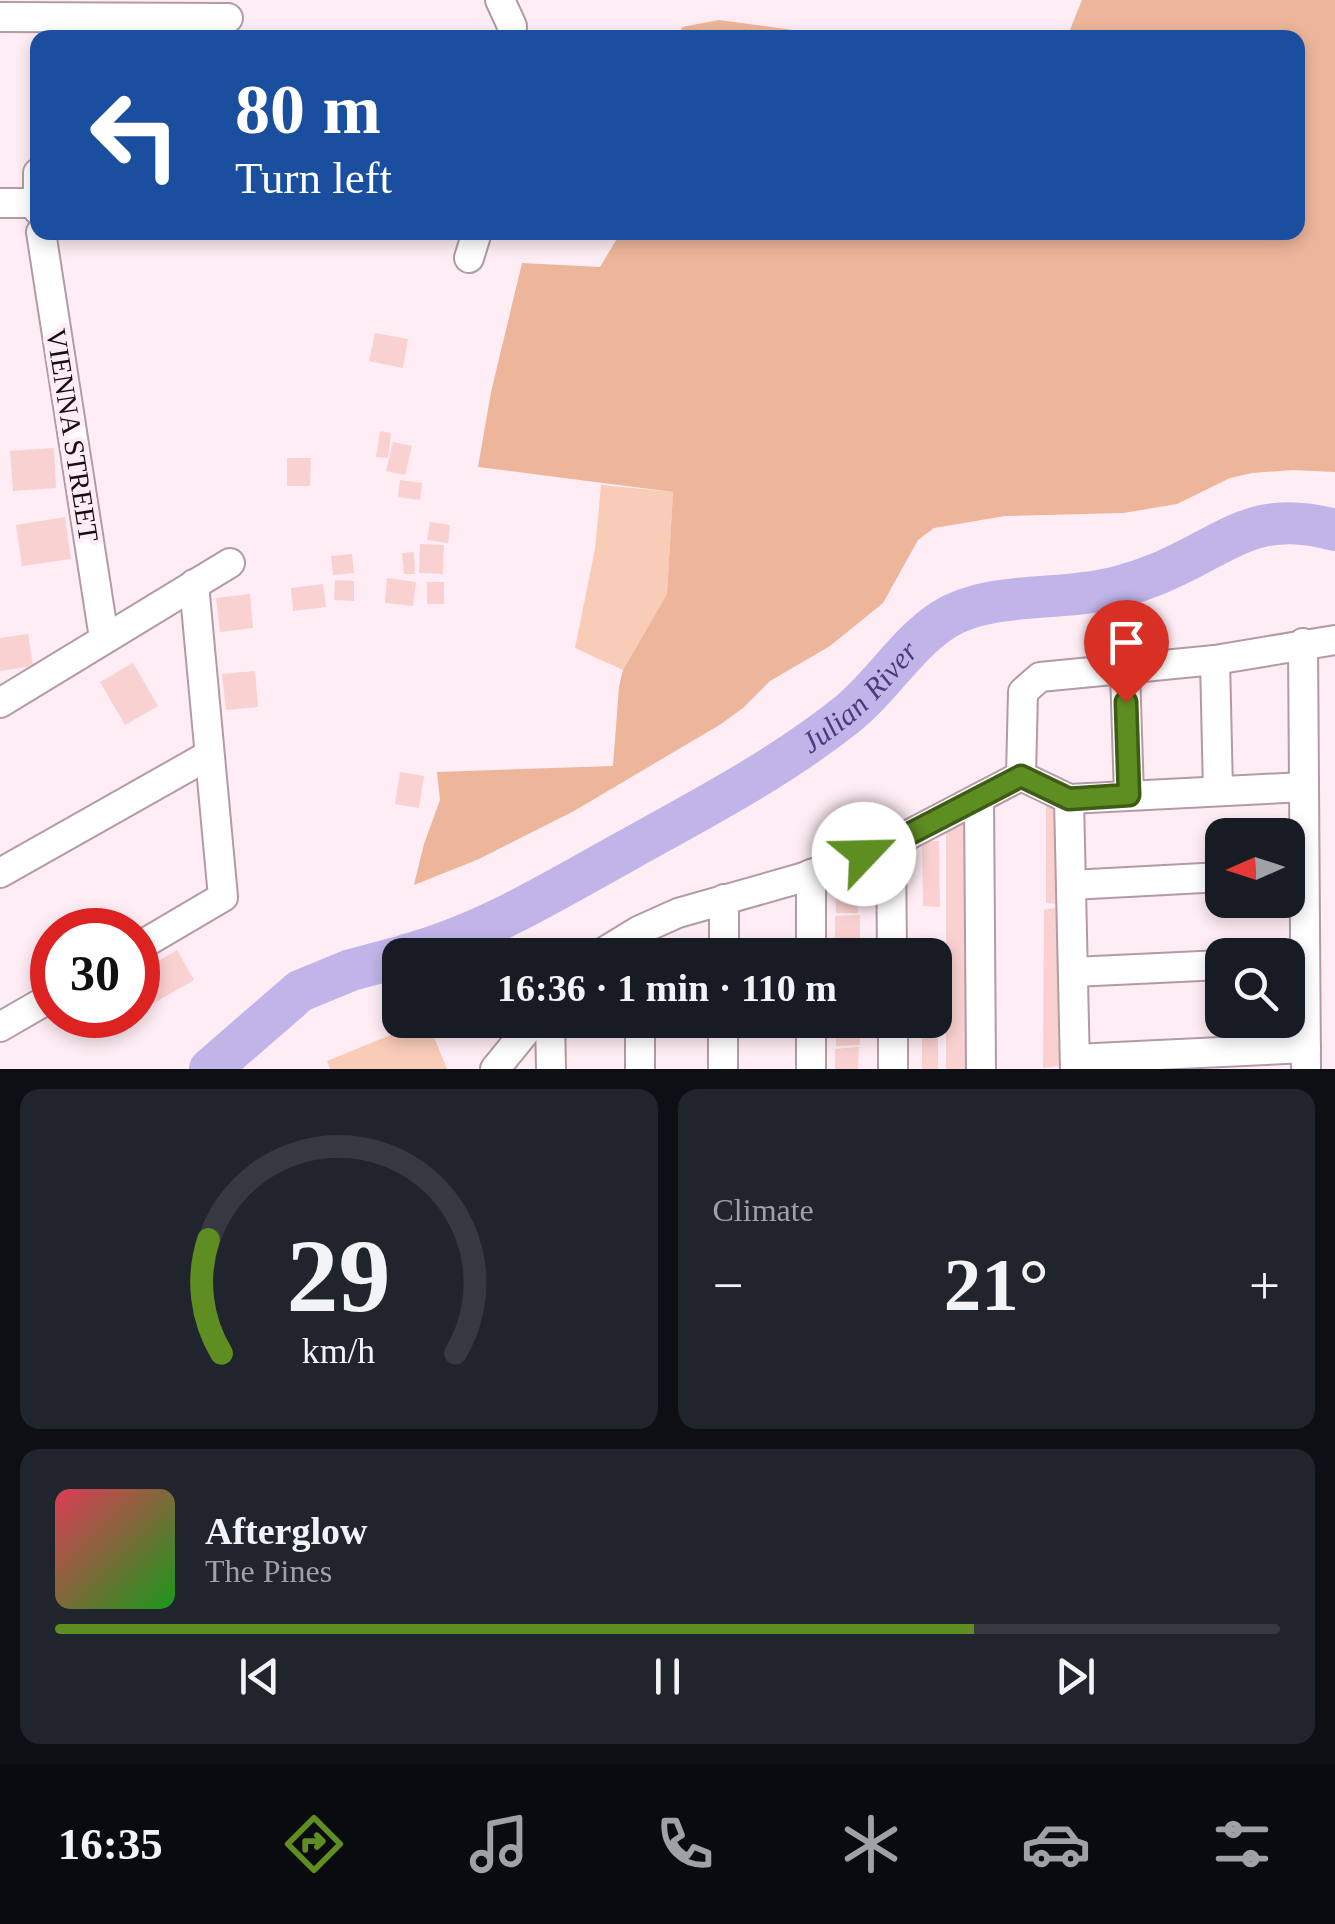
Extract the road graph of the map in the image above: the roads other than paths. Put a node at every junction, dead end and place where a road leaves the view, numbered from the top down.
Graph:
1 (500, 0) edge
2 (158, 9) edge
3 (0, 17) edge
4 (228, 18) dead end
5 (42, 27) edge
6 (512, 30) edge
7 (0, 203) edge
8 (30, 205) edge
9 (42, 240) edge
10 (230, 563) dead end
11 (194, 584) junction
12 (104, 638) junction
13 (1335, 640) edge
14 (1303, 643) junction
15 (1214, 660) junction
16 (1125, 670) junction
17 (0, 703) edge
18 (208, 755) junction
19 (1021, 776) junction
20 (1304, 788) junction
21 (1218, 791) junction
22 (1129, 795) junction
23 (980, 798) junction
24 (1069, 799) junction
25 (1301, 818) edge
26 (890, 844) junction
27 (0, 873) edge
28 (811, 874) junction
29 (1205, 879) edge
30 (1071, 885) junction
31 (724, 900) junction
32 (160, 933) edge
33 (645, 938) edge
34 (724, 938) edge
35 (811, 938) edge
36 (892, 938) edge
37 (1205, 966) edge
38 (1073, 972) junction
39 (30, 1010) edge
40 (0, 1028) edge
41 (520, 1038) edge
42 (550, 1038) edge
43 (640, 1038) edge
44 (723, 1038) edge
45 (811, 1038) edge
46 (893, 1038) edge
47 (1306, 1059) edge
48 (1075, 1064) edge
49 (495, 1069) edge
50 (551, 1069) edge
51 (640, 1069) edge
52 (723, 1069) edge
53 (811, 1069) edge
54 (894, 1069) edge
55 (981, 1069) edge

1 - 6 street
2 - 4 street
2 - 5 street
3 - 5 street
7 - 8 street
9 - 12 street, VIENNA STREET
10 - 11 street
11 - 12 street
11 - 18 street
12 - 17 street
13 - 14 street
14 - 15 street
14 - 20 street
15 - 16 street
15 - 21 street
16 - 19 street
16 - 22 street
18 - 27 street
18 - 32 street
19 - 23 street
19 - 24 street
20 - 21 street
20 - 25 street
21 - 22 street
22 - 24 street
23 - 26 street
23 - 55 street
24 - 30 street
26 - 28 street
26 - 36 street
28 - 31 street
28 - 35 street
29 - 30 street
30 - 38 street
31 - 33 street
31 - 34 street
37 - 38 street
38 - 48 street
39 - 40 street
41 - 49 street
42 - 50 street
43 - 51 street
44 - 52 street
45 - 53 street
46 - 54 street
47 - 48 street

